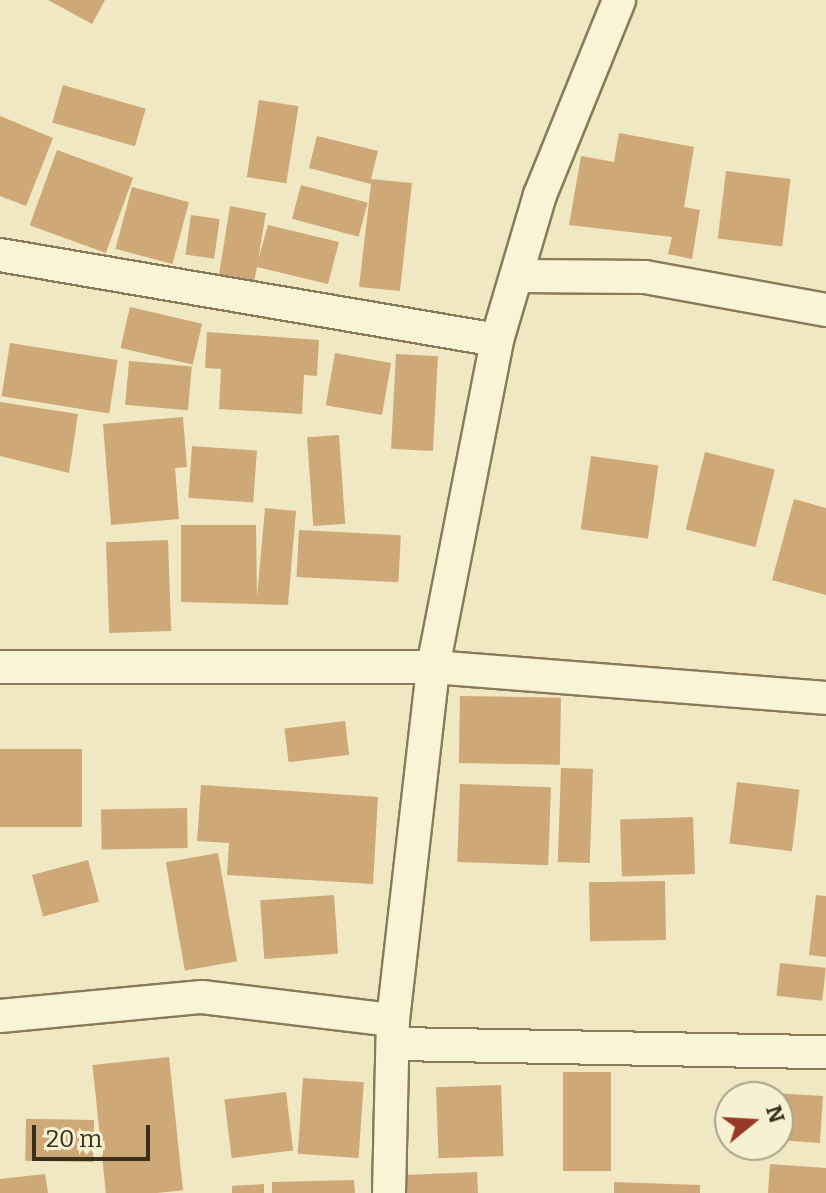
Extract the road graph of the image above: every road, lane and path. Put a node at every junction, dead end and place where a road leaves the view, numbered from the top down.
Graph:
1 (619, 0) edge
2 (0, 255) edge
3 (520, 276) junction
4 (826, 310) edge
5 (497, 340) junction
6 (0, 667) edge
7 (433, 667) junction
8 (826, 698) edge
9 (0, 1016) edge
10 (395, 1032) junction
11 (826, 1052) edge
12 (389, 1193) edge

1 - 3 street
2 - 5 street
3 - 4 street
3 - 5 street
5 - 7 street
6 - 7 street
7 - 8 street
7 - 10 street
9 - 10 street
10 - 11 street
10 - 12 street

